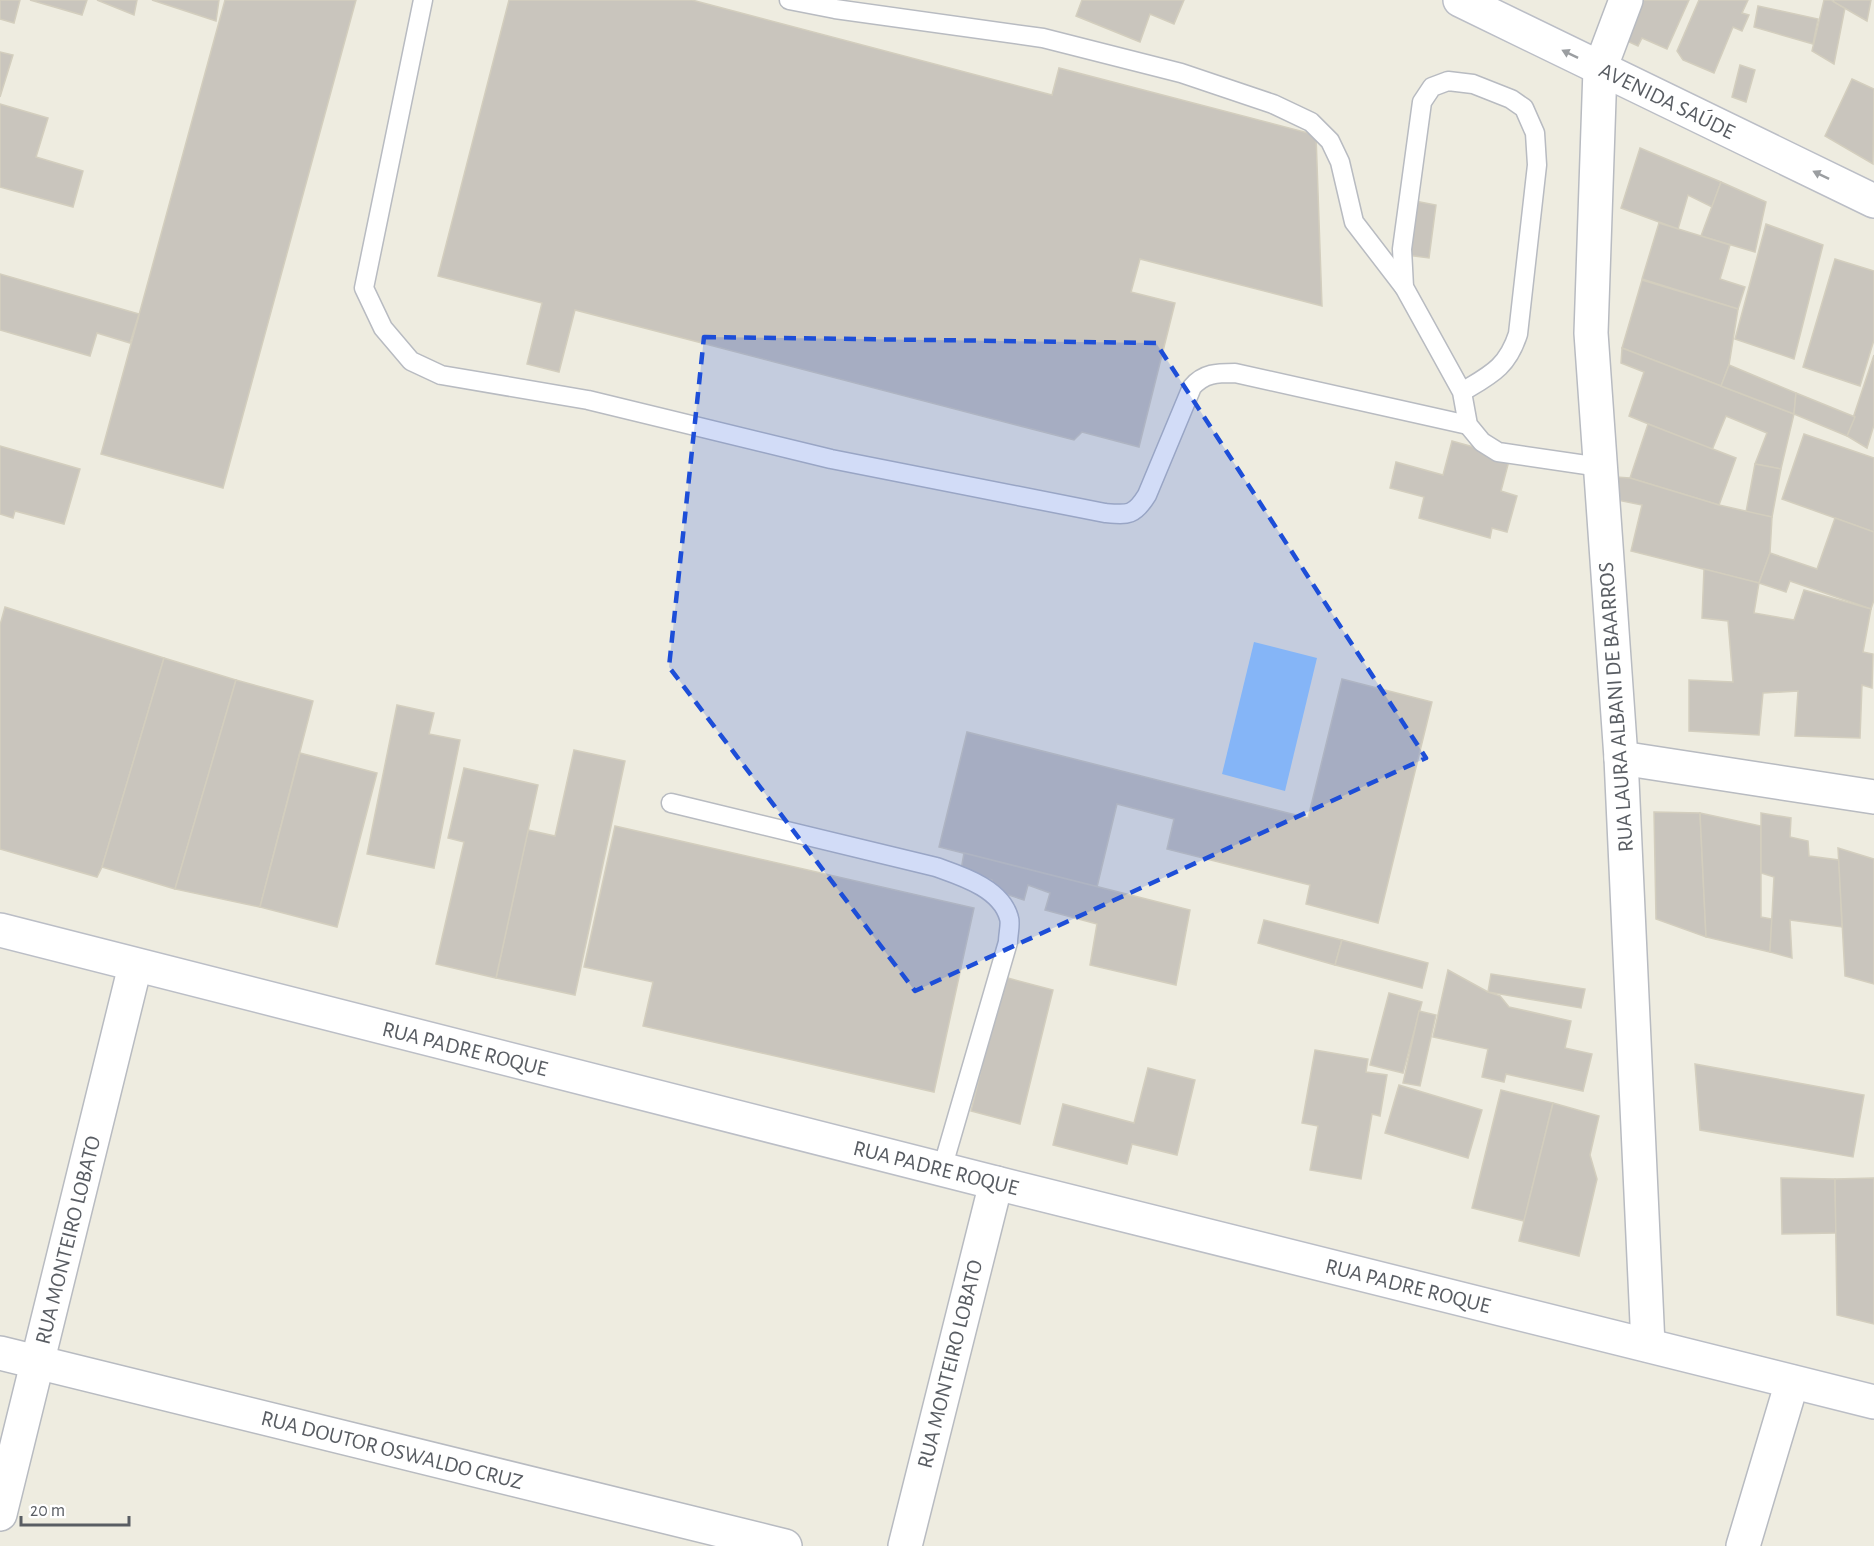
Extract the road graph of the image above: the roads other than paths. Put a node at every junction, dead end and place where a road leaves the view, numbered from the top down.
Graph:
1 (423, 0) edge
2 (789, 0) edge
3 (1461, 0) edge
4 (1626, 0) edge
5 (1600, 69) junction
6 (1874, 201) edge
7 (1404, 287) junction
8 (1462, 392) junction
9 (1468, 425) junction
10 (1600, 467) junction
11 (1621, 758) junction
12 (1874, 797) edge
13 (671, 803) dead end
14 (0, 930) edge
15 (135, 966) junction
16 (942, 1169) junction
17 (996, 1183) junction
18 (1648, 1345) junction
19 (0, 1353) edge
20 (38, 1363) junction
21 (1792, 1382) junction
22 (1874, 1402) edge
23 (0, 1514) edge
24 (784, 1546) edge
25 (905, 1546) edge
26 (1743, 1546) edge

1 - 9 lane
2 - 7 lane
5 -> 3 street, AVENIDA SAÚDE
4 - 5 street, RUA LAURA ALBANI DE BAARROS
6 -> 5 street, AVENIDA SAÚDE
5 - 10 street, RUA LAURA ALBANI DE BAARROS
7 - 8 lane
7 - 8 lane
8 - 9 lane
9 - 10 lane
10 - 11 street, RUA LAURA ALBANI DE BAARROS
11 - 12 street
11 - 18 street, RUA LAURA ALBANI DE BAARROS
13 - 16 lane
14 - 15 street, RUA PADRE ROQUE
15 - 16 street, RUA PADRE ROQUE
15 - 20 street, RUA MONTEIRO LOBATO
16 - 17 street, RUA PADRE ROQUE
17 - 18 street, RUA PADRE ROQUE
17 - 25 street, RUA MONTEIRO LOBATO
18 - 21 street, RUA PADRE ROQUE
19 - 20 street, RUA DOUTOR OSWALDO CRUZ
20 - 23 street, RUA MONTEIRO LOBATO
20 - 24 street, RUA DOUTOR OSWALDO CRUZ
21 - 22 street, RUA PADRE ROQUE
21 - 26 street

